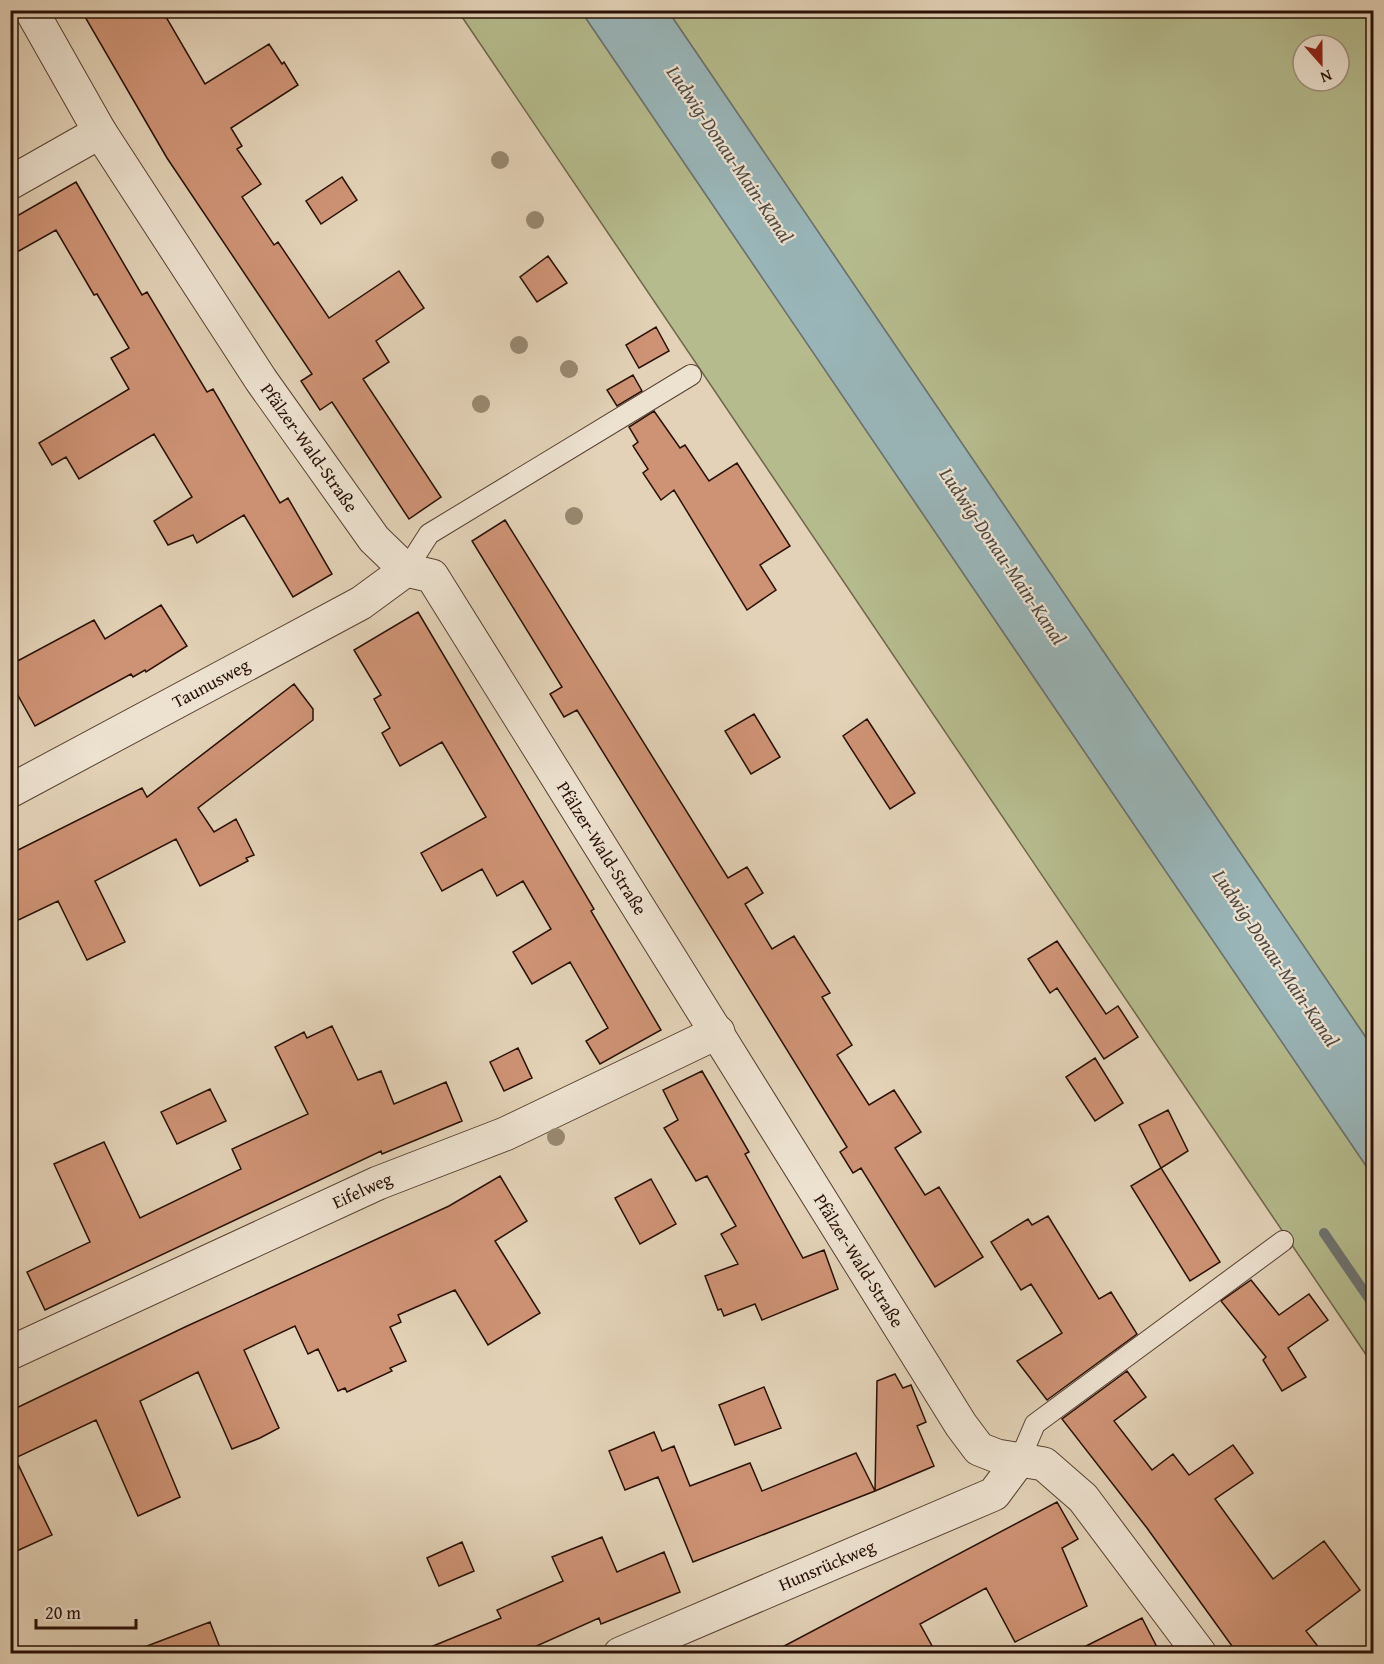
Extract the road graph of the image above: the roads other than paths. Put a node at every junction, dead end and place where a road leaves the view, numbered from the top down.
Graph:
1 (31, 10) edge
2 (100, 132) junction
3 (10, 183) edge
4 (691, 375) dead end
5 (406, 570) junction
6 (10, 791) edge
7 (718, 1032) junction
8 (1282, 1241) dead end
9 (10, 1353) edge
10 (1020, 1459) junction
11 (620, 1653) edge
12 (1200, 1653) edge

1 - 2 street, Pfälzer-Wald-Straße
2 - 3 street
2 - 5 street, Pfälzer-Wald-Straße
4 - 5 lane
5 - 6 street, Taunusweg
5 - 7 street, Pfälzer-Wald-Straße
7 - 9 street, Eifelweg
7 - 10 street, Pfälzer-Wald-Straße
8 - 10 lane
10 - 11 street, Hunsrückweg
10 - 12 street, Pfälzer-Wald-Straße

